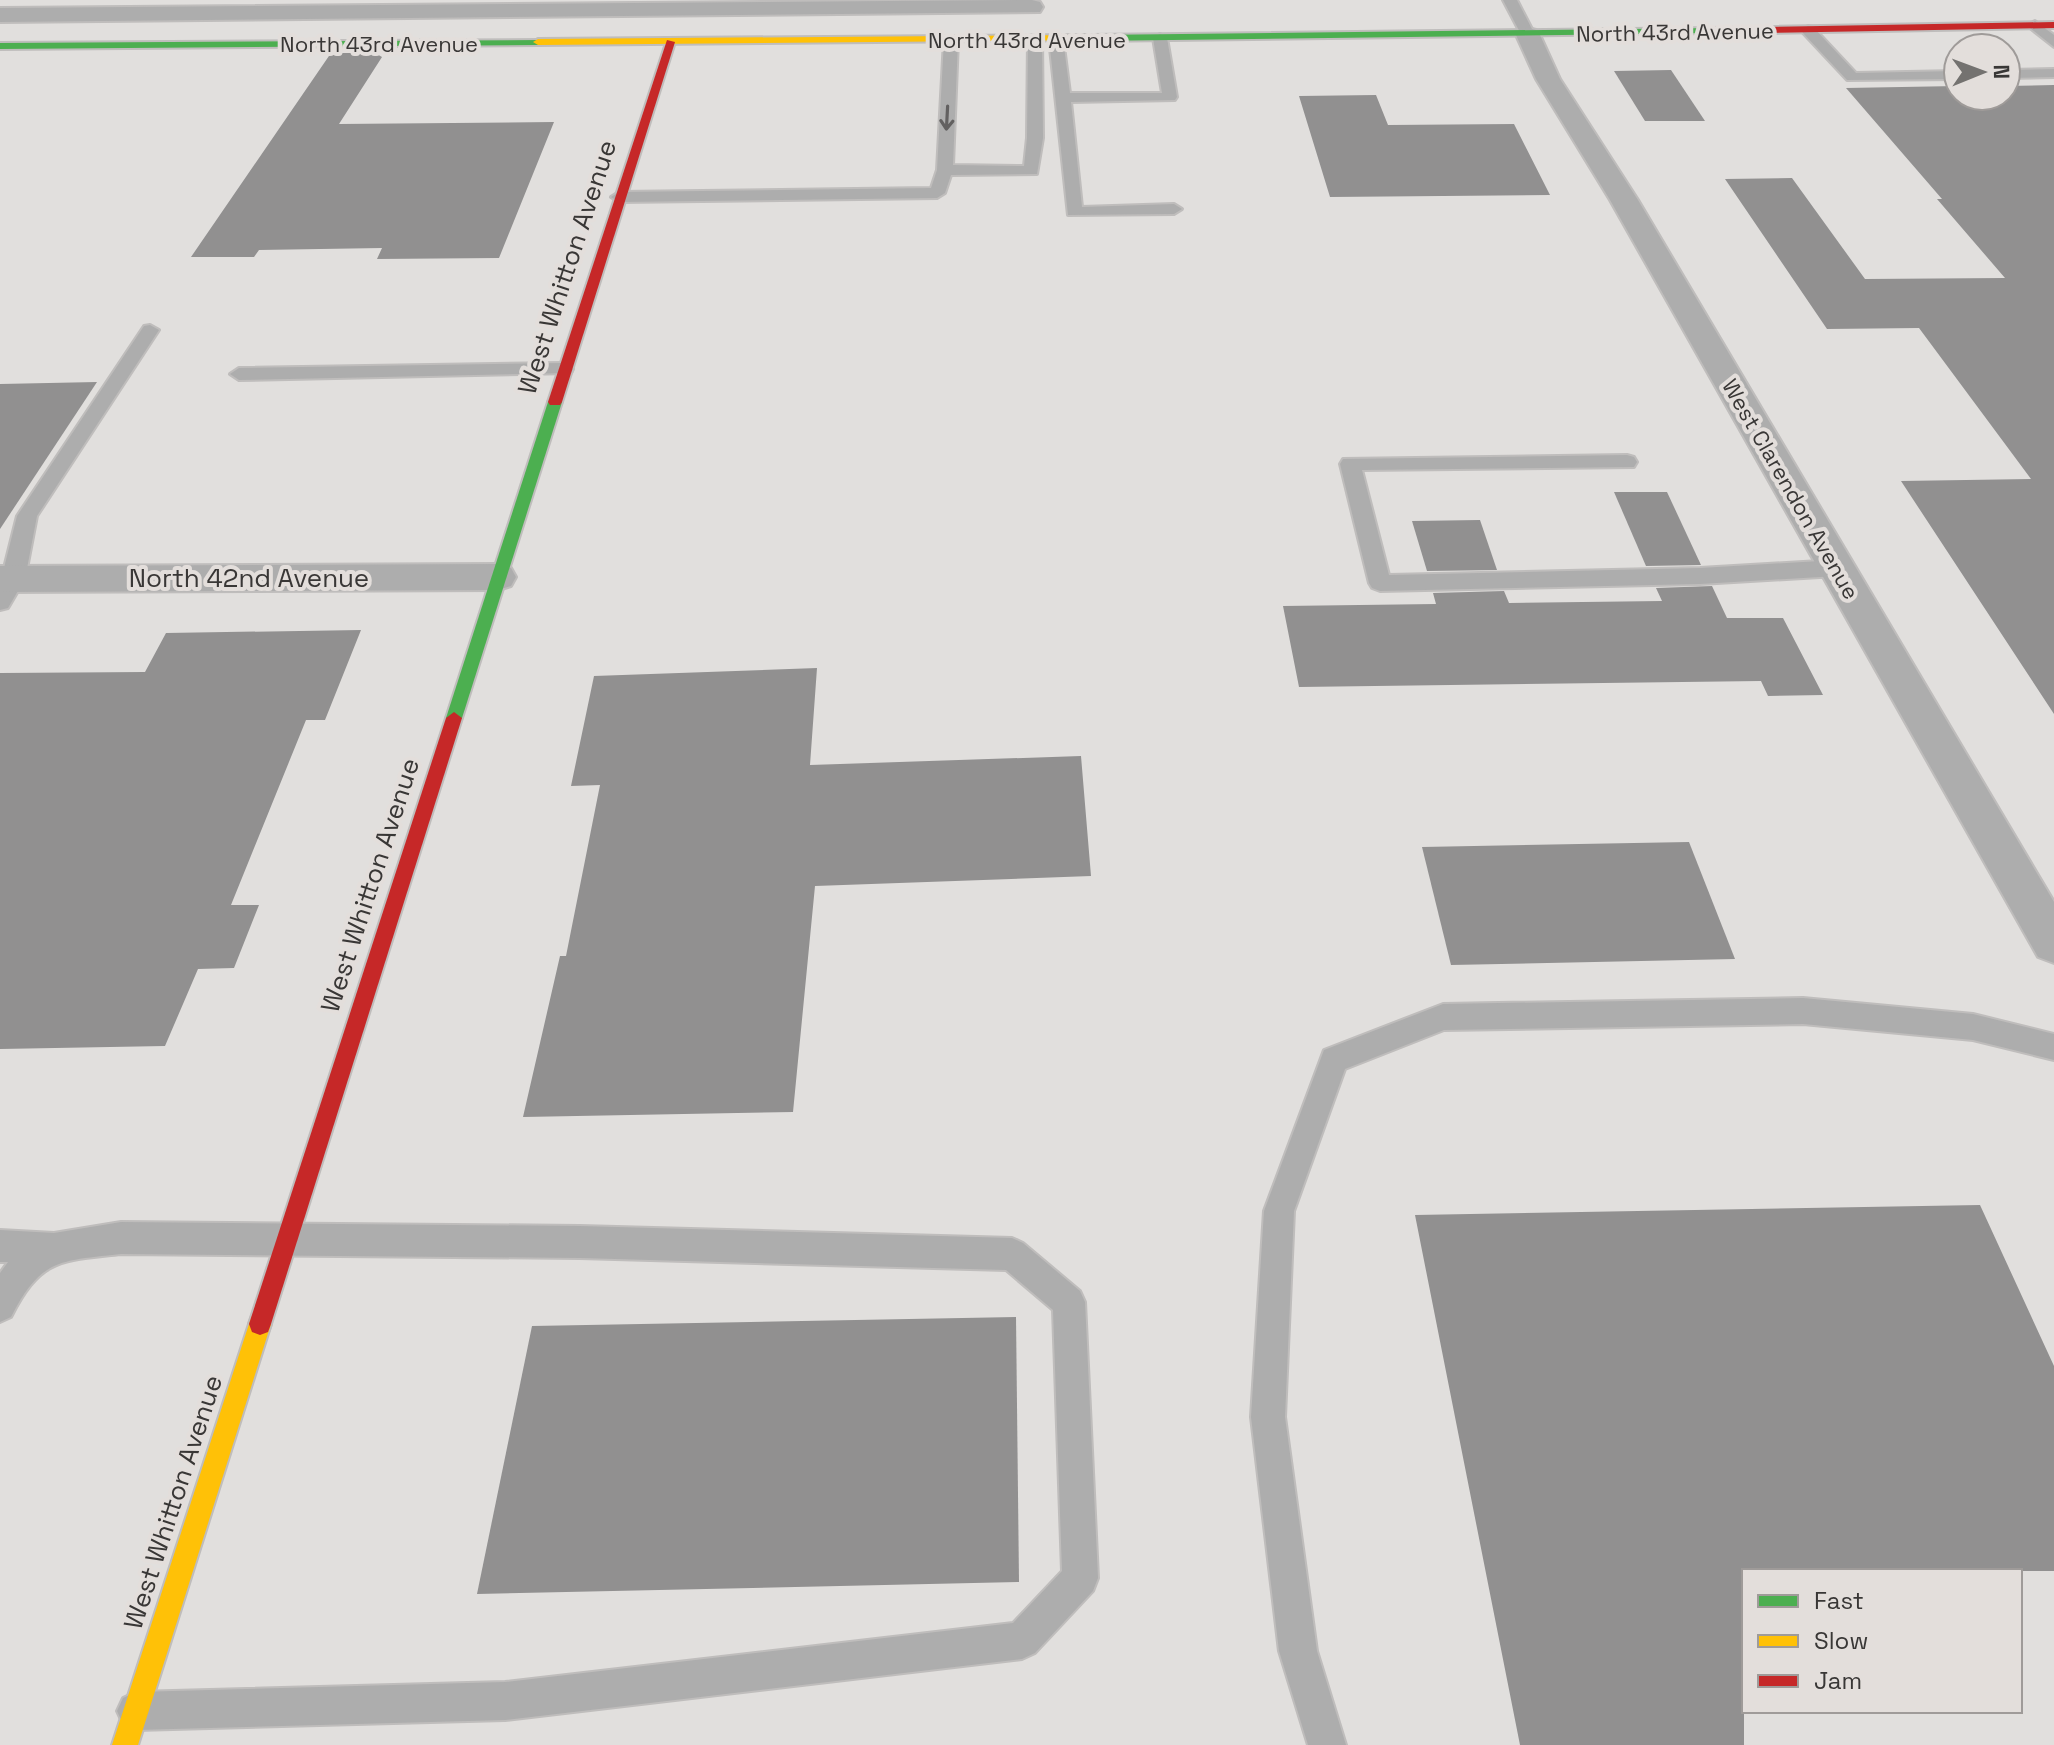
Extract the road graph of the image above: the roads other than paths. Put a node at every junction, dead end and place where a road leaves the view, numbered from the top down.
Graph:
1 (1510, 0) edge
2 (1032, 4) edge
3 (604, 5) edge
4 (816, 5) edge
5 (391, 6) edge
6 (179, 7) edge
7 (0, 15) edge
8 (2035, 25) junction
9 (2054, 25) edge
10 (1808, 30) junction
11 (1528, 35) junction
12 (1160, 38) junction
13 (951, 40) junction
14 (1045, 40) junction
15 (670, 42) junction
16 (2054, 43) edge
17 (146, 45) junction
18 (0, 46) edge
19 (2054, 73) edge
20 (2022, 74) edge
21 (1942, 75) edge
22 (1063, 98) junction
23 (945, 170) junction
24 (619, 197) junction
25 (1174, 209) dead end
26 (150, 330) dead end
27 (564, 369) junction
28 (239, 374) dead end
29 (1627, 462) dead end
30 (1837, 568) junction
31 (498, 577) junction
32 (5, 587) edge
33 (2054, 943) edge
34 (2054, 1047) edge
35 (286, 1240) junction
36 (0, 1246) edge
37 (50, 1247) junction
38 (0, 1306) edge
39 (130, 1728) edge
40 (1327, 1745) edge

1 - 11 lane
2 - 4 street, North 43rd Avenue
2 - 14 street
3 - 4 street, North 43rd Avenue
3 - 5 street, North 43rd Avenue
5 - 6 street, North 43rd Avenue
6 - 7 street, North 43rd Avenue
6 - 17 street
8 - 9 main road, North 43rd Avenue
8 - 10 main road, North 43rd Avenue
8 - 16 lane
10 - 11 main road, North 43rd Avenue
10 - 21 lane
11 - 12 main road, North 43rd Avenue
11 - 30 street, West Clarendon Avenue
12 - 14 main road, North 43rd Avenue
12 - 22 lane
13 - 14 main road, North 43rd Avenue
13 - 15 main road, North 43rd Avenue
13 -> 23 lane
14 - 22 lane
14 - 23 lane
15 - 17 main road, North 43rd Avenue
15 - 24 main road, West Whitton Avenue
17 - 18 main road, North 43rd Avenue
19 - 20 lane
22 - 25 lane
23 - 24 lane
24 - 27 main road, West Whitton Avenue
26 - 32 lane
27 - 28 lane
27 - 31 main road, West Whitton Avenue
29 - 30 lane
30 - 33 street, West Clarendon Avenue
31 - 32 street, North 42nd Avenue
31 - 35 main road, West Whitton Avenue
34 - 40 lane
35 - 37 lane
35 - 39 main road, West Whitton Avenue
35 - 39 lane
36 - 37 lane
37 - 38 lane

